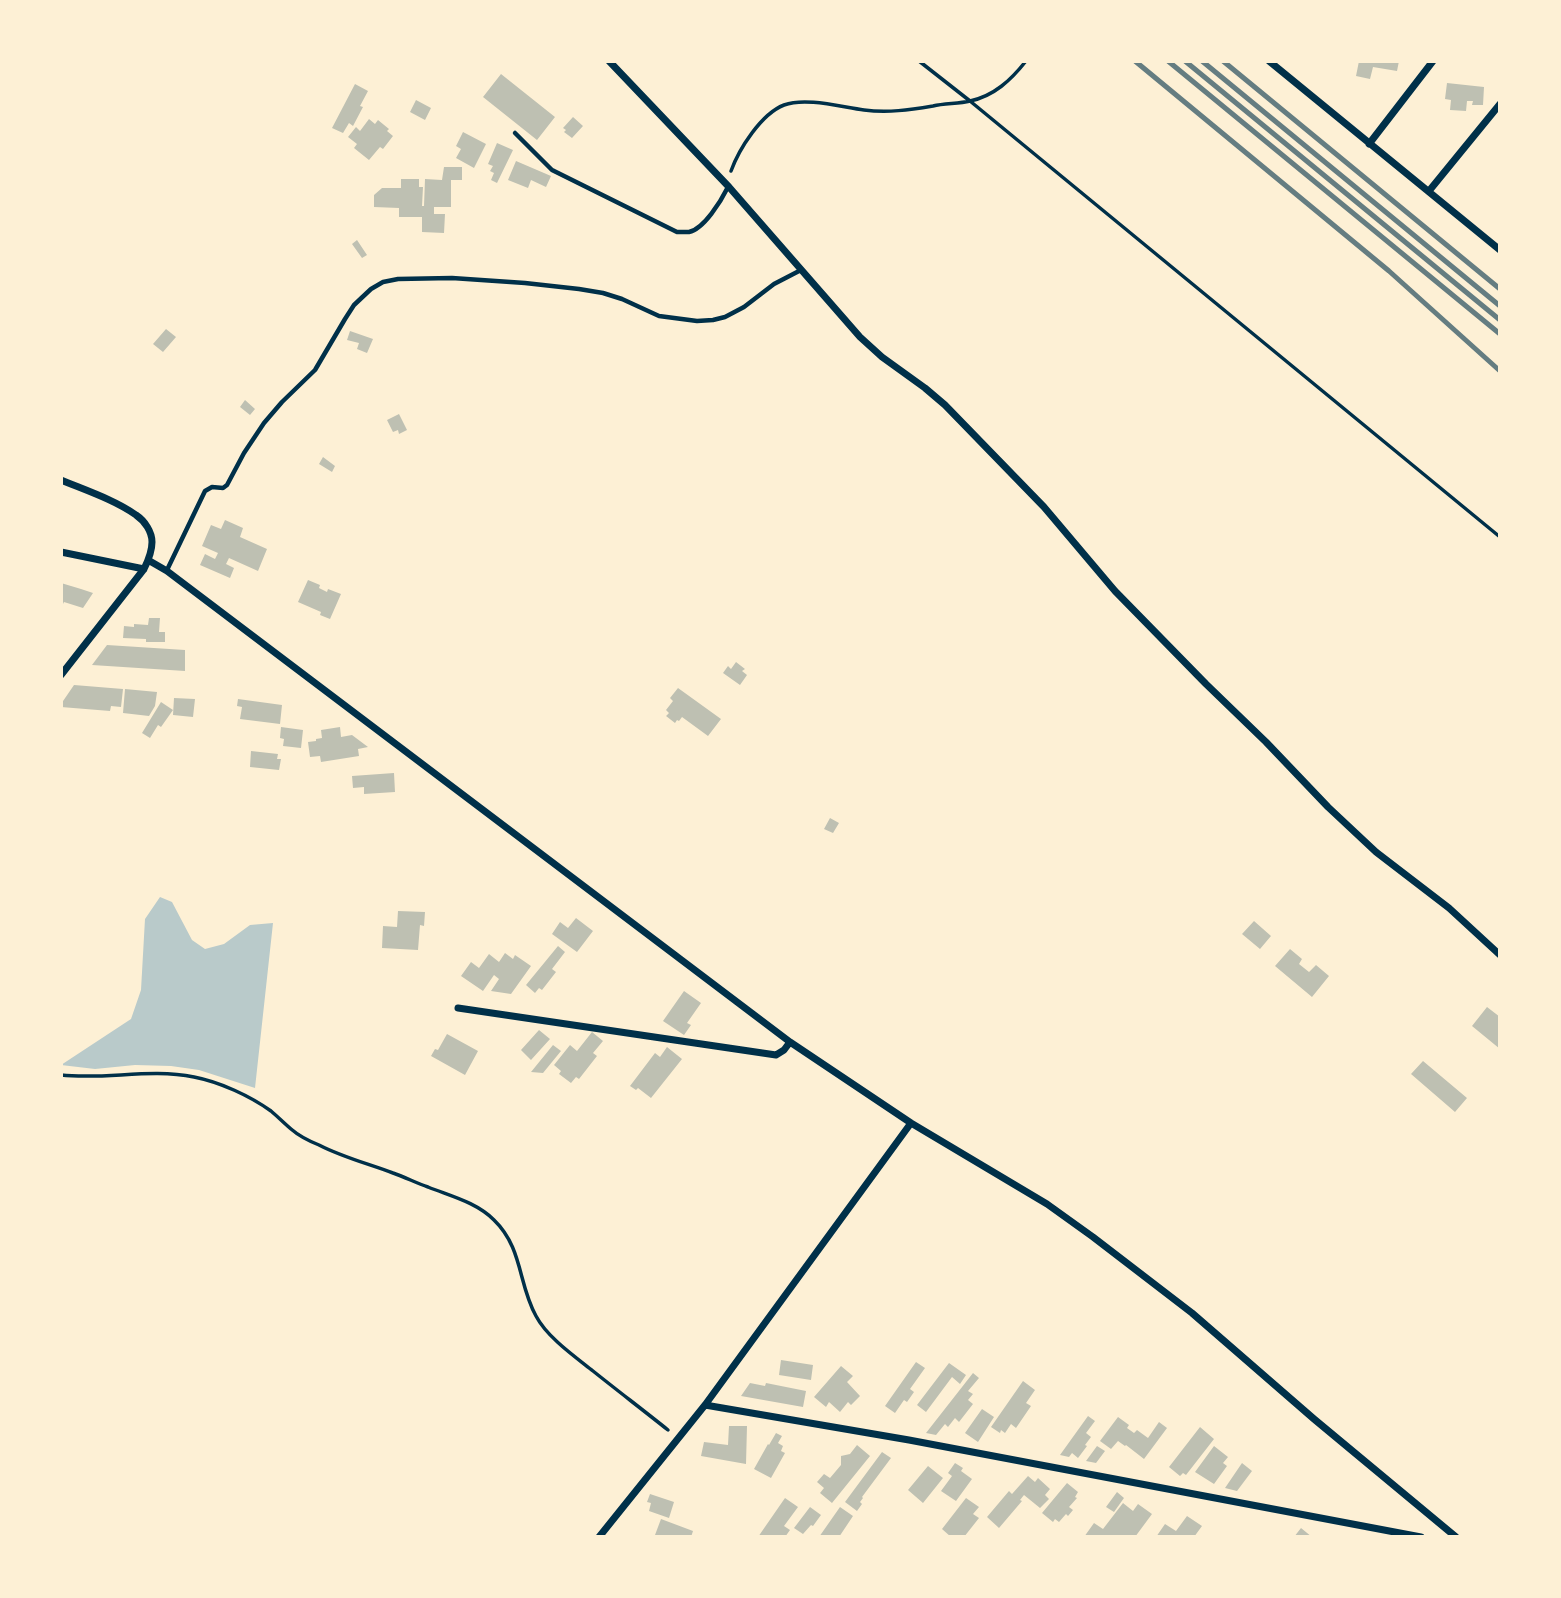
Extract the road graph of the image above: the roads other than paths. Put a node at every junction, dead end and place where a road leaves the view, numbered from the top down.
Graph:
1 (609, 61) edge
2 (1269, 61) edge
3 (1433, 61) edge
4 (1500, 104) edge
5 (515, 133) dead end
6 (1368, 144) junction
7 (729, 187) junction
8 (1429, 191) junction
9 (1500, 250) edge
10 (801, 270) junction
11 (61, 480) edge
12 (61, 552) edge
13 (148, 560) junction
14 (145, 569) junction
15 (167, 571) junction
16 (61, 675) edge
17 (1500, 955) edge
18 (458, 1008) dead end
19 (790, 1042) junction
20 (911, 1123) junction
21 (705, 1405) junction
22 (599, 1537) edge
23 (1421, 1537) edge
24 (1456, 1537) edge

1 - 7 street
2 - 6 street
3 - 6 street
4 - 8 street
5 - 7 lane
6 - 8 street
7 - 10 street
8 - 9 street
10 - 15 lane
10 - 17 street
11 - 13 street
12 - 14 street
13 - 14 street
13 - 15 street
14 - 16 street
15 - 19 street
18 - 19 street
19 - 20 street
20 - 21 street
20 - 24 street
21 - 22 street
21 - 23 street

